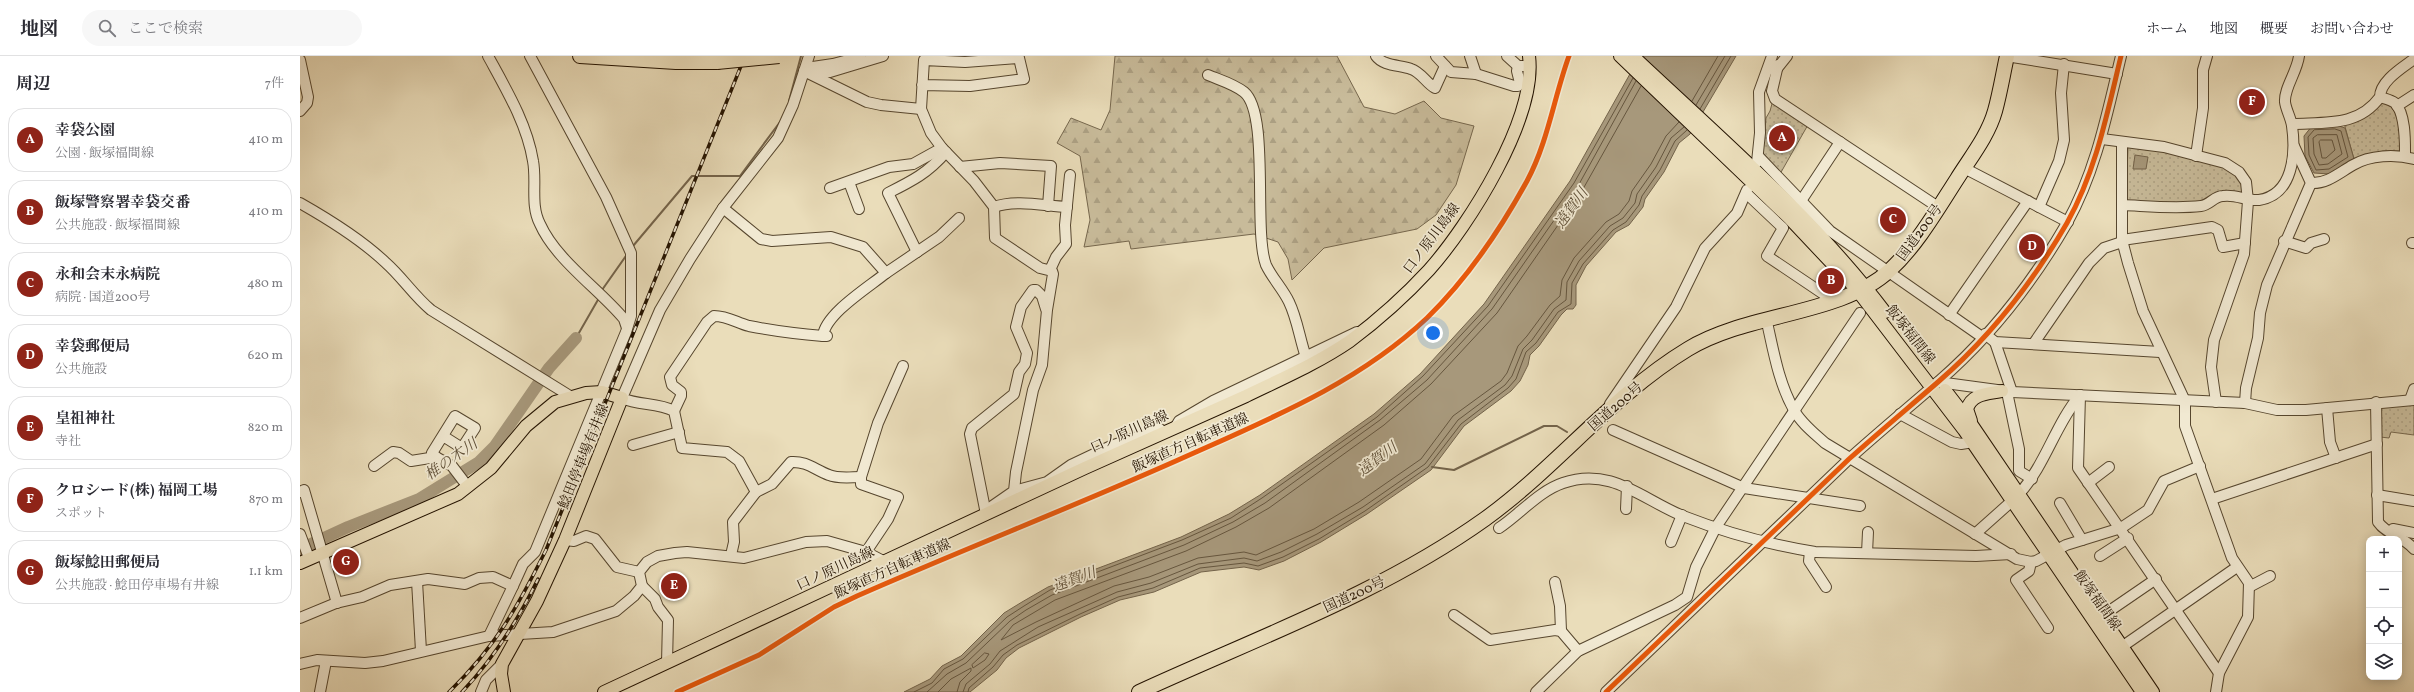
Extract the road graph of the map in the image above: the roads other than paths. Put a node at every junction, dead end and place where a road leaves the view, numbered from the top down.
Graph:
1 (488, 56) edge
2 (530, 56) edge
3 (580, 56) edge
4 (779, 56) edge
5 (809, 56) edge
6 (863, 56) edge
7 (883, 56) edge
8 (1376, 56) edge
9 (1436, 56) edge
10 (1470, 56) edge
11 (1507, 56) edge
12 (1620, 56) edge
13 (1633, 56) edge
14 (1772, 56) edge
15 (1787, 56) edge
16 (2006, 56) edge
17 (2121, 56) edge
18 (2207, 56) edge
19 (2298, 56) edge
20 (2414, 57) edge
21 (300, 60) edge
22 (1530, 61) edge
23 (2064, 64) junction
24 (1778, 65) junction
25 (1445, 66) junction
26 (1518, 66) junction
27 (806, 71) junction
28 (1476, 74) junction
29 (2117, 74) junction
30 (1208, 75) dead end
31 (922, 85) junction
32 (2414, 95) edge
33 (2380, 98) junction
34 (2397, 106) junction
35 (921, 109) junction
36 (300, 111) edge
37 (1760, 115) junction
38 (2292, 124) junction
39 (2102, 139) junction
40 (1840, 142) junction
41 (2122, 142) junction
42 (2294, 144) junction
43 (944, 150) junction
44 (2196, 156) junction
45 (1734, 158) junction
46 (2409, 158) edge
47 (960, 167) junction
48 (1964, 168) junction
49 (1070, 174) dead end
50 (849, 182) junction
51 (2311, 183) junction
52 (830, 188) dead end
53 (2028, 201) junction
54 (2248, 201) junction
55 (300, 202) edge
56 (1801, 202) junction
57 (2122, 205) junction
58 (1048, 206) junction
59 (994, 207) junction
60 (1068, 207) junction
61 (1938, 207) junction
62 (2039, 207) junction
63 (723, 208) junction
64 (858, 209) dead end
65 (959, 218) dead end
66 (2068, 222) junction
67 (2324, 240) dead end
68 (2122, 241) junction
69 (2284, 241) junction
70 (2245, 243) junction
71 (917, 252) junction
72 (1050, 270) junction
73 (1888, 272) junction
74 (886, 273) junction
75 (1861, 288) junction
76 (1834, 301) junction
77 (1047, 310) junction
78 (1860, 313) dead end
79 (1949, 315) junction
80 (1766, 318) junction
81 (627, 328) junction
82 (1362, 330) junction
83 (1984, 336) junction
84 (1995, 342) junction
85 (2034, 343) junction
86 (2160, 352) junction
87 (1306, 357) junction
88 (903, 366) dead end
89 (1935, 384) junction
90 (2414, 390) edge
91 (602, 392) junction
92 (2007, 392) junction
93 (2080, 395) junction
94 (570, 396) junction
95 (622, 398) junction
96 (2412, 400) edge
97 (2185, 401) junction
98 (2216, 402) junction
99 (2376, 402) junction
100 (2245, 403) junction
101 (2327, 408) junction
102 (1794, 410) junction
103 (674, 411) junction
104 (1604, 414) junction
105 (1900, 414) junction
106 (1972, 425) junction
107 (1175, 427) junction
108 (1613, 430) dead end
109 (678, 432) junction
110 (443, 436) dead end
111 (1972, 442) junction
112 (633, 444) dead end
113 (2377, 444) junction
114 (436, 457) junction
115 (1850, 458) junction
116 (2336, 458) junction
117 (374, 466) dead end
118 (2200, 466) junction
119 (2109, 467) dead end
120 (860, 477) junction
121 (2032, 479) junction
122 (1048, 483) junction
123 (2088, 483) junction
124 (1627, 486) junction
125 (468, 487) junction
126 (1744, 488) junction
127 (1014, 491) junction
128 (300, 492) edge
129 (756, 492) junction
130 (2377, 495) junction
131 (2016, 497) junction
132 (2212, 499) junction
133 (1808, 500) junction
134 (2414, 501) edge
135 (2060, 502) dead end
136 (1860, 506) dead end
137 (1626, 509) dead end
138 (985, 512) junction
139 (1682, 515) junction
140 (1716, 527) junction
141 (2382, 527) junction
142 (1499, 528) dead end
143 (2121, 528) junction
144 (1868, 532) dead end
145 (2414, 533) edge
146 (300, 534) edge
147 (1975, 534) junction
148 (2128, 538) junction
149 (565, 540) junction
150 (2082, 540) junction
151 (1765, 541) junction
152 (1671, 542) dead end
153 (2414, 549) edge
154 (322, 552) junction
155 (866, 552) junction
156 (1810, 552) junction
157 (2052, 552) junction
158 (1867, 553) junction
159 (2010, 554) junction
160 (731, 555) junction
161 (2100, 556) dead end
162 (304, 560) edge
163 (885, 562) junction
164 (2031, 562) junction
165 (2237, 567) junction
166 (639, 572) junction
167 (2270, 576) dead end
168 (2156, 579) junction
169 (417, 581) junction
170 (1556, 582) dead end
171 (513, 586) junction
172 (642, 586) junction
173 (1826, 587) dead end
174 (2249, 587) junction
175 (1687, 597) junction
176 (337, 603) junction
177 (1700, 604) junction
178 (2176, 609) junction
179 (1454, 615) dead end
180 (2102, 616) junction
181 (300, 618) edge
182 (2048, 628) dead end
183 (1561, 631) junction
184 (489, 636) junction
185 (518, 636) junction
186 (2123, 646) junction
187 (421, 651) junction
188 (1578, 651) junction
189 (326, 661) junction
190 (667, 663) junction
191 (300, 664) edge
192 (502, 664) junction
193 (2218, 673) junction
194 (320, 692) edge
195 (481, 692) edge
196 (504, 692) edge
197 (604, 692) edge
198 (1139, 692) edge
199 (1536, 692) edge
200 (1606, 692) edge
201 (2142, 692) edge
202 (2154, 692) edge
203 (2216, 692) edge

1 - 81 street
2 - 81 street
3 - 4 highway, bridge
5 - 27 street
6 - 27 street
7 - 27 street
8 - 25 street
9 - 25 street
10 - 28 street
11 - 26 street
12 - 45 main road, 飯塚福間線
13 - 45 main road, 飯塚福間線
14 - 37 street
15 - 24 street
16 - 23 street
16 - 48 highway, 国道200号
17 - 29 street
18 - 44 street
19 - 38 street
20 - 33 street
21 - 36 street
22 - 26 street
22 - 82 main road, 口ノ原川島線
23 - 29 street
23 - 62 street
24 - 37 street
24 - 40 street
25 - 28 street
26 - 28 street
27 - 35 street
27 - 63 street
29 - 39 street
30 - 87 street
31 - 31 street
31 - 35 street
32 - 34 street
33 - 34 street
33 - 38 street
34 - 46 street
35 - 43 street
37 - 56 street
38 - 42 street
39 - 41 street
39 - 66 street
40 - 56 street
40 - 61 street
41 - 44 street
41 - 57 street
42 - 51 street
42 - 54 street
43 - 47 street
43 - 50 street
43 - 71 street
44 - 54 street
45 - 75 main road, 飯塚福間線
46 - 51 street
47 - 58 street
47 - 59 street
48 - 53 street
48 - 61 highway, 国道200号
49 - 60 street
50 - 52 street
50 - 64 street
51 - 69 street
53 - 62 street
53 - 79 street
54 - 57 street
54 - 70 street
55 - 94 street
56 - 73 street
57 - 68 street
58 - 59 street
58 - 60 street
59 - 72 street
60 - 72 street
61 - 73 highway, 国道200号
62 - 66 street
63 - 74 street
63 - 95 street
65 - 71 street
66 - 83 street
67 - 69 street
68 - 70 street
68 - 85 street
68 - 86 street
69 - 100 street
70 - 98 street
71 - 74 street
72 - 77 street
73 - 75 highway, 国道200号
73 - 79 street
74 - 103 street
75 - 76 highway, 国道200号
75 - 89 main road, 飯塚福間線
76 - 80 highway, 国道200号
76 - 104 street
77 - 127 street
77 - 138 street
78 - 102 street
79 - 83 street
80 - 102 street
80 - 104 highway, 国道200号
81 - 91 street
82 - 87 street
82 - 107 main road, 口ノ原川島線
83 - 84 street
83 - 89 street
84 - 85 street
84 - 92 street
85 - 86 street
86 - 97 street
87 - 107 street
88 - 120 street
89 - 92 street
89 - 105 street
89 - 106 main road, 飯塚福間線
89 - 111 main road, 飯塚福間線
90 - 96 street
91 - 94 main road, 鯰田停車場有井線
91 - 95 main road, 鯰田停車場有井線
91 - 171 street
92 - 93 street
92 - 106 main road
92 - 121 street
93 - 97 street
93 - 121 street
93 - 123 street
94 - 125 main road, 鯰田停車場有井線
95 - 103 street
95 - 149 main road, 鯰田停車場有井線
96 - 99 street
97 - 98 street
97 - 118 street
98 - 100 street
99 - 101 street
99 - 113 street
100 - 101 street
101 - 116 street
102 - 115 street
102 - 126 street
103 - 109 street
104 - 198 highway, 国道200号
105 - 111 street
105 - 115 street
106 - 131 main road, 飯塚福間線
107 - 122 main road, 口ノ原川島線
108 - 126 street
109 - 112 street
109 - 129 street
110 - 114 street
111 - 131 main road, 飯塚福間線
113 - 116 street
113 - 130 street
114 - 117 street
114 - 125 street
115 - 133 street
115 - 147 street
116 - 132 street
118 - 132 street
118 - 143 street
119 - 123 street
120 - 129 street
120 - 155 street
121 - 131 street
122 - 127 street
122 - 138 main road, 口ノ原川島線
123 - 143 street
124 - 137 street
124 - 139 street
124 - 142 street
125 - 154 main road, 鯰田停車場有井線
126 - 133 street
126 - 140 street
127 - 138 street
128 - 154 street
129 - 160 street
130 - 134 street
130 - 141 street
131 - 147 street
131 - 157 main road, 飯塚福間線
132 - 165 street
133 - 136 street
133 - 151 street
135 - 150 street
138 - 163 main road, 口ノ原川島線
139 - 140 street
139 - 152 street
140 - 151 street
140 - 175 street
141 - 145 street
141 - 153 street
143 - 148 street
143 - 150 street
144 - 158 street
146 - 162 street
147 - 159 street
148 - 161 street
148 - 168 street
149 - 166 street
149 - 185 main road, 鯰田停車場有井線
150 - 157 street
151 - 156 street
151 - 177 street
154 - 162 main road, 鯰田停車場有井線
154 - 176 street
155 - 160 street
155 - 163 street
156 - 158 street
156 - 173 street
157 - 164 street
157 - 180 main road, 飯塚福間線
157 - 201 main road, 飯塚福間線
158 - 159 street
159 - 164 street
160 - 166 street
163 - 190 main road, 口ノ原川島線
164 - 182 street
165 - 174 street
165 - 178 street
166 - 172 street
167 - 174 street
168 - 178 street
168 - 180 street
169 - 171 street
169 - 176 street
169 - 187 street
170 - 183 street
171 - 184 street
172 - 185 street
172 - 190 street
174 - 193 street
175 - 177 street
175 - 188 street
176 - 181 street
177 - 200 street
178 - 186 street
178 - 193 street
179 - 183 street
180 - 186 main road, 飯塚福間線
183 - 188 street
184 - 185 street
184 - 187 street
185 - 192 main road, 鯰田停車場有井線
186 - 202 main road, 飯塚福間線
187 - 189 street
188 - 199 street
189 - 191 street
189 - 194 street
190 - 197 main road, 口ノ原川島線
192 - 195 street
192 - 196 main road
193 - 203 street

